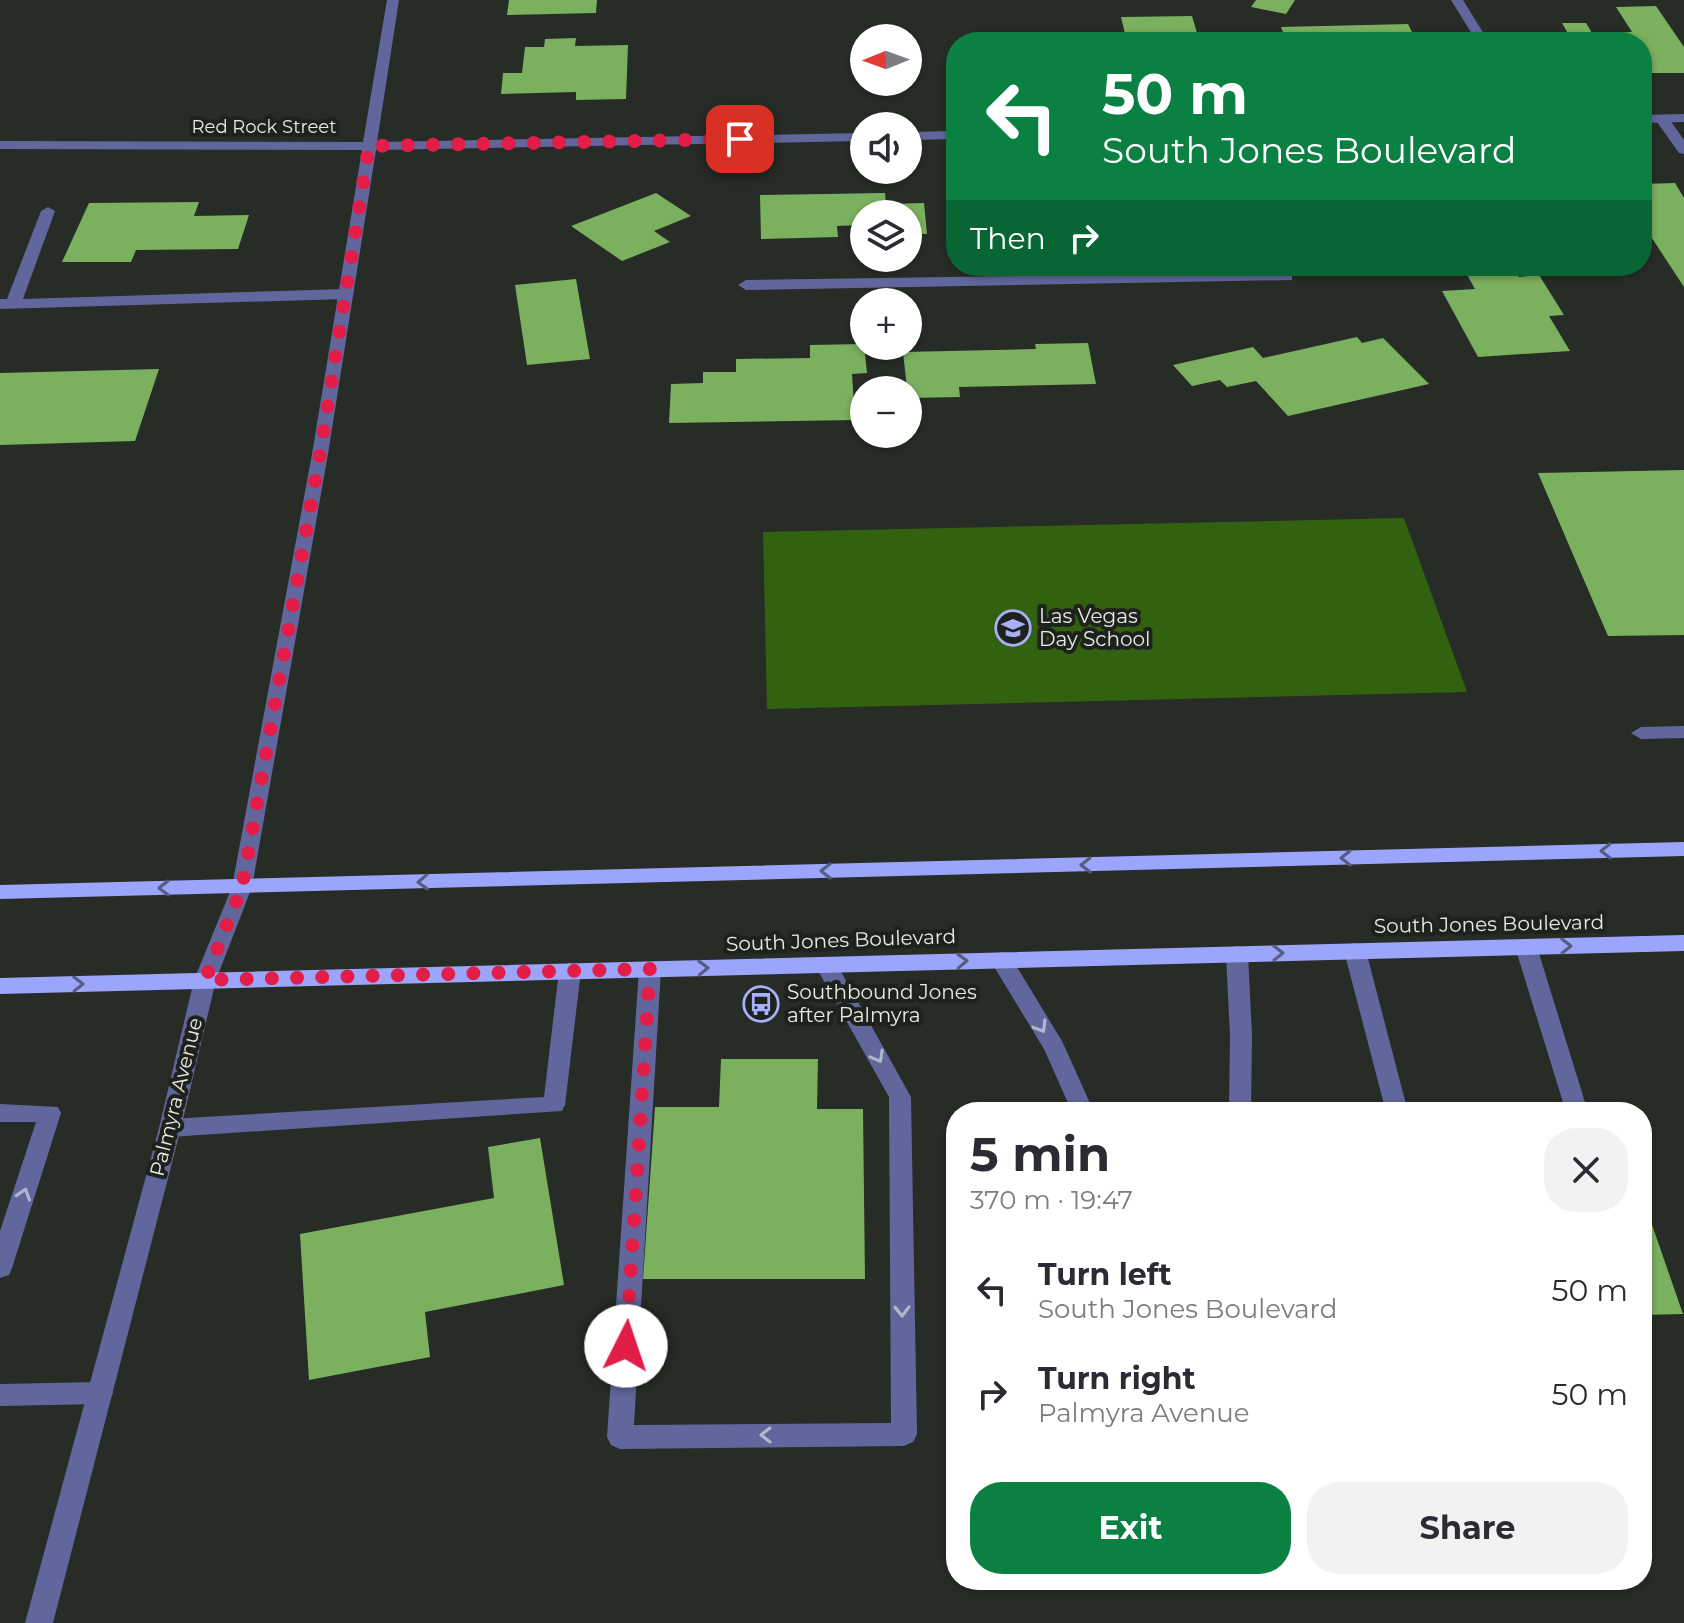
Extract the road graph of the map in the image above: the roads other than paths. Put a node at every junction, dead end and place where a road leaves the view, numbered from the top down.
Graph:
1 (393, 0) edge
2 (1457, 0) edge
3 (1477, 32) edge
4 (1684, 118) edge
5 (1652, 119) edge
6 (1662, 119) junction
7 (946, 135) edge
8 (922, 136) edge
9 (850, 137) edge
10 (0, 145) edge
11 (369, 146) junction
12 (1684, 150) edge
13 (48, 211) dead end
14 (970, 276) edge
15 (1198, 276) edge
16 (1287, 277) dead end
17 (746, 285) dead end
18 (346, 294) junction
19 (7, 304) edge
20 (1684, 732) edge
21 (1641, 733) dead end
22 (1684, 849) edge
23 (242, 887) junction
24 (0, 892) edge
25 (1684, 943) edge
26 (1526, 947) junction
27 (1355, 951) junction
28 (1237, 954) junction
29 (1001, 960) junction
30 (826, 965) junction
31 (650, 969) junction
32 (570, 971) junction
33 (205, 980) junction
34 (0, 986) edge
35 (1079, 1102) edge
36 (1240, 1102) edge
37 (1394, 1102) edge
38 (1574, 1102) edge
39 (0, 1113) edge
40 (170, 1128) junction
41 (0, 1268) edge
42 (100, 1393) junction
43 (0, 1395) edge
44 (39, 1623) edge

1 - 11 street, Palmyra Avenue
2 - 3 street
4 - 6 street
5 - 6 street
6 - 12 street
7 - 8 street
9 - 11 street, Red Rock Street
10 - 11 street, Red Rock Street
11 - 18 street, Palmyra Avenue
13 - 19 street
14 - 17 street
15 - 16 street
18 - 19 street
18 - 23 street, Palmyra Avenue
20 - 21 street
22 -> 23 main road
23 -> 24 main road
23 - 33 street, Palmyra Avenue
26 -> 25 main road, South Jones Boulevard
26 - 27 main road, South Jones Boulevard
26 - 38 street
28 -> 27 main road, South Jones Boulevard
27 - 37 street
28 - 29 main road, South Jones Boulevard
28 - 36 street
30 -> 29 main road, South Jones Boulevard
29 -> 35 street
31 -> 30 main road, South Jones Boulevard
30 -> 31 street
31 - 32 main road, South Jones Boulevard
32 - 33 main road, South Jones Boulevard
32 - 40 street
34 -> 33 main road, South Jones Boulevard
33 - 40 street, Palmyra Avenue
41 -> 39 street
40 - 42 street, Palmyra Avenue
42 - 43 street
42 - 44 street, Palmyra Avenue

